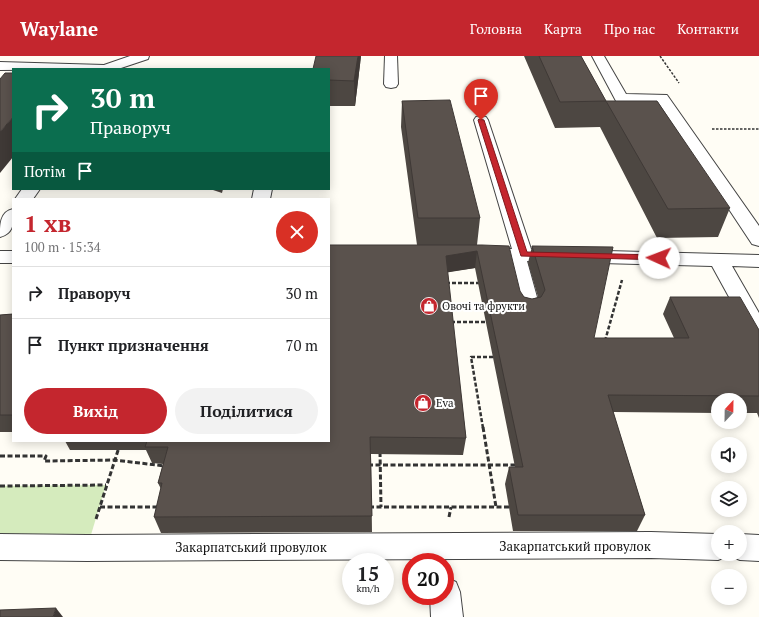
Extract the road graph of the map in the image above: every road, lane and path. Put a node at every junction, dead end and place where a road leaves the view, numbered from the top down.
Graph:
1 (143, 56) edge
2 (392, 56) edge
3 (598, 56) edge
4 (0, 66) edge
5 (70, 68) edge
6 (108, 68) edge
7 (391, 84) dead end
8 (481, 120) dead end
9 (683, 128) junction
10 (759, 129) edge
11 (12, 215) edge
12 (0, 231) edge
13 (759, 240) edge
14 (461, 254) edge
15 (519, 254) junction
16 (0, 257) edge
17 (12, 257) edge
18 (629, 257) junction
19 (719, 260) junction
20 (759, 261) edge
21 (438, 283) edge
22 (524, 283) junction
23 (529, 308) edge
24 (447, 322) edge
25 (494, 322) edge
26 (759, 332) edge
27 (603, 349) edge
28 (502, 357) edge
29 (121, 442) edge
30 (380, 451) edge
31 (0, 456) edge
32 (114, 460) junction
33 (365, 465) edge
34 (380, 465) junction
35 (490, 465) junction
36 (521, 465) edge
37 (166, 473) edge
38 (106, 485) junction
39 (0, 486) edge
40 (159, 500) edge
41 (100, 507) junction
42 (158, 507) junction
43 (166, 507) edge
44 (365, 507) edge
45 (381, 507) junction
46 (496, 507) junction
47 (519, 507) edge
48 (0, 547) edge
49 (711, 547) edge
50 (747, 547) edge
51 (87, 548) junction
52 (759, 548) edge
53 (402, 553) edge
54 (454, 553) edge
55 (446, 605) edge
56 (447, 617) edge

1 - 6 street
2 - 7 street
3 - 9 street
4 - 5 street
8 - 15 street
9 - 10 path
9 - 13 street
11 - 12 street
14 - 15 street
15 - 18 street
15 - 22 street
16 - 17 street
18 - 19 street
18 - 27 path
19 - 20 street
19 - 26 street
21 - 22 path
22 - 23 street
24 - 25 path
28 - 35 path
29 - 32 path
30 - 34 path
31 - 32 path
32 - 37 path
32 - 38 path
33 - 34 path
34 - 35 path
34 - 45 path
35 - 36 path
35 - 46 path
38 - 39 path
38 - 41 path
40 - 42 path
41 - 42 path
41 - 51 path
42 - 43 path
44 - 45 path
45 - 46 path
46 - 47 path
48 - 51 street, Закарпатський провулок
49 - 54 street, Закарпатський провулок
50 - 52 street
51 - 53 street, Закарпатський провулок
55 - 56 street

